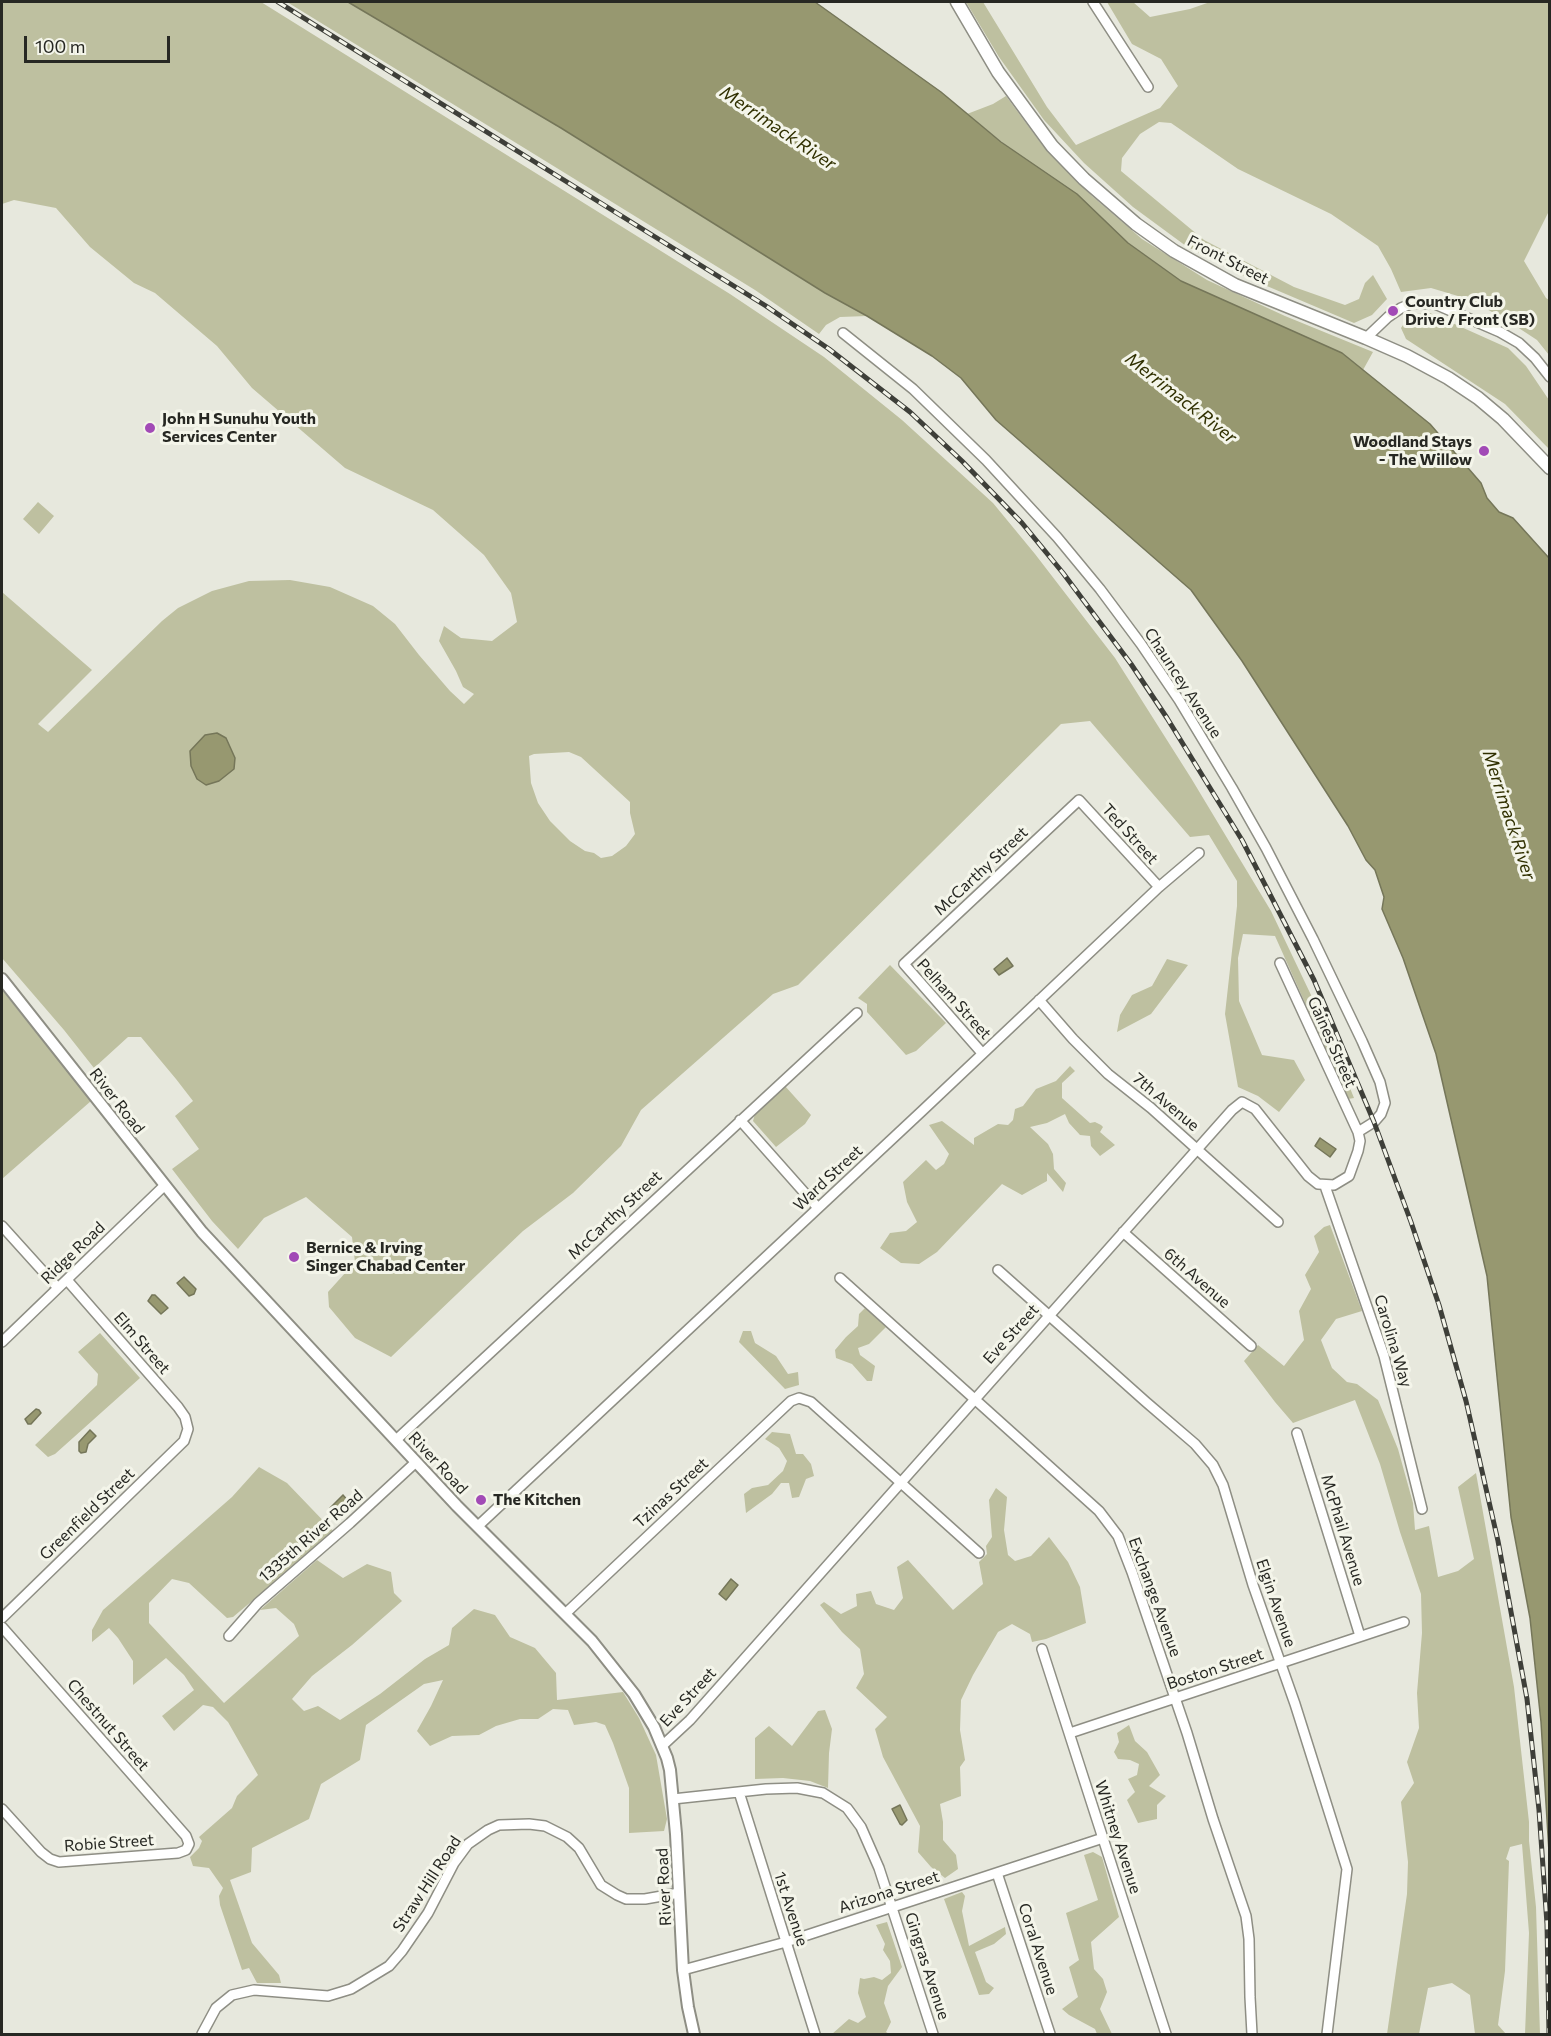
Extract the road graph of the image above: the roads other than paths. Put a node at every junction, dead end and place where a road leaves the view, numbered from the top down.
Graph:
1 (957, 2) edge
2 (1093, 2) edge
3 (1148, 87) dead end
4 (843, 333) dead end
5 (1366, 338) junction
6 (1550, 377) edge
7 (1550, 468) edge
8 (1079, 801) joint
9 (1199, 853) dead end
10 (1159, 887) junction
11 (1280, 963) dead end
12 (904, 964) joint
13 (2, 979) edge
14 (1039, 1000) junction
15 (857, 1012) dead end
16 (982, 1053) junction
17 (740, 1120) junction
18 (1358, 1132) junction
19 (1197, 1149) junction
20 (165, 1185) junction
21 (1325, 1186) junction
22 (818, 1208) junction
23 (1278, 1222) dead end
24 (2, 1226) edge
25 (1123, 1232) junction
26 (998, 1270) dead end
27 (840, 1278) dead end
28 (67, 1280) junction
29 (58, 1288) junction
30 (1048, 1316) junction
31 (2, 1342) edge
32 (1251, 1346) dead end
33 (973, 1399) junction
34 (188, 1429) joint
35 (1297, 1433) dead end
36 (396, 1440) junction
37 (416, 1462) junction
38 (900, 1483) junction
39 (1422, 1509) dead end
40 (478, 1526) junction
41 (979, 1553) dead end
42 (566, 1614) junction
43 (2, 1618) edge
44 (1404, 1622) dead end
45 (2, 1627) edge
46 (229, 1636) dead end
47 (1360, 1636) junction
48 (1042, 1649) dead end
49 (1281, 1663) junction
50 (1175, 1698) junction
51 (1070, 1733) junction
52 (662, 1746) junction
53 (739, 1792) junction
54 (673, 1799) junction
55 (2, 1809) edge
56 (1102, 1838) junction
57 (189, 1844) joint
58 (997, 1873) junction
59 (679, 1893) junction
60 (891, 1907) junction
61 (786, 1942) junction
62 (683, 1970) junction
63 (202, 2034) edge
64 (694, 2034) edge
65 (815, 2034) edge
66 (933, 2034) edge
67 (1050, 2034) edge
68 (1166, 2034) edge
69 (1252, 2034) edge
70 (1327, 2034) edge

1 - 5 main road, Front Street
2 - 3 street
4 - 18 street, Chauncey Avenue
5 - 6 street
5 - 7 main road, Front Street
8 - 10 street, Ted Street
8 - 12 street, McCarthy Street
9 - 10 street, Ward Street
10 - 14 street, Ward Street
11 - 18 street, Gaines Street
12 - 16 street, Pelham Street
13 - 20 street, River Road
14 - 16 street, Ward Street
14 - 19 street, 7th Avenue
15 - 17 street, McCarthy Street
16 - 22 street, Ward Street
17 - 22 street
17 - 36 street, McCarthy Street
18 - 21 street
19 - 21 street, Eve Street
19 - 23 street, 7th Avenue
19 - 25 street, Eve Street
20 - 28 street, Ridge Road
20 - 36 street, River Road
21 - 39 street, Carolina Way
22 - 40 street, Ward Street
24 - 29 street
25 - 30 street, Eve Street
25 - 32 street, 6th Avenue
26 - 30 street, Elgin Avenue
27 - 33 street, Exchange Avenue
28 - 29 street, Ridge Road
28 - 34 street, Elm Street
29 - 31 street, Ridge Road
30 - 33 street, Eve Street
30 - 49 street, Elgin Avenue
33 - 38 street, Eve Street
33 - 50 street, Exchange Avenue
34 - 43 street, Greenfield Street
35 - 47 street, McPhail Avenue
36 - 37 street, River Road
37 - 40 street, River Road
37 - 46 street, 1335th River Road
38 - 41 street
38 - 42 street, Tzinas Street
38 - 52 street, Eve Street
40 - 42 street, River Road
42 - 52 street, River Road
44 - 47 street, Boston Street
45 - 57 street, Chestnut Street
47 - 49 street, Boston Street
48 - 51 street, Whitney Avenue
49 - 50 street, Boston Street
49 - 70 street, Elgin Avenue
50 - 51 street, Boston Street
50 - 69 street, Exchange Avenue
51 - 56 street, Whitney Avenue
52 - 54 street, River Road
53 - 54 street, Gingras Avenue
53 - 60 street, Gingras Avenue
53 - 61 street, 1st Avenue
54 - 59 street, River Road
55 - 57 street, Robie Street
56 - 58 street, Arizona Street
56 - 68 street, Whitney Avenue
58 - 60 street, Arizona Street
58 - 67 street, Coral Avenue
59 - 62 street, River Road
59 - 63 street, Straw Hill Road
60 - 61 street, Arizona Street
60 - 66 street, Gingras Avenue
61 - 62 street, Arizona Street
61 - 65 street, 1st Avenue
62 - 64 street, River Road

